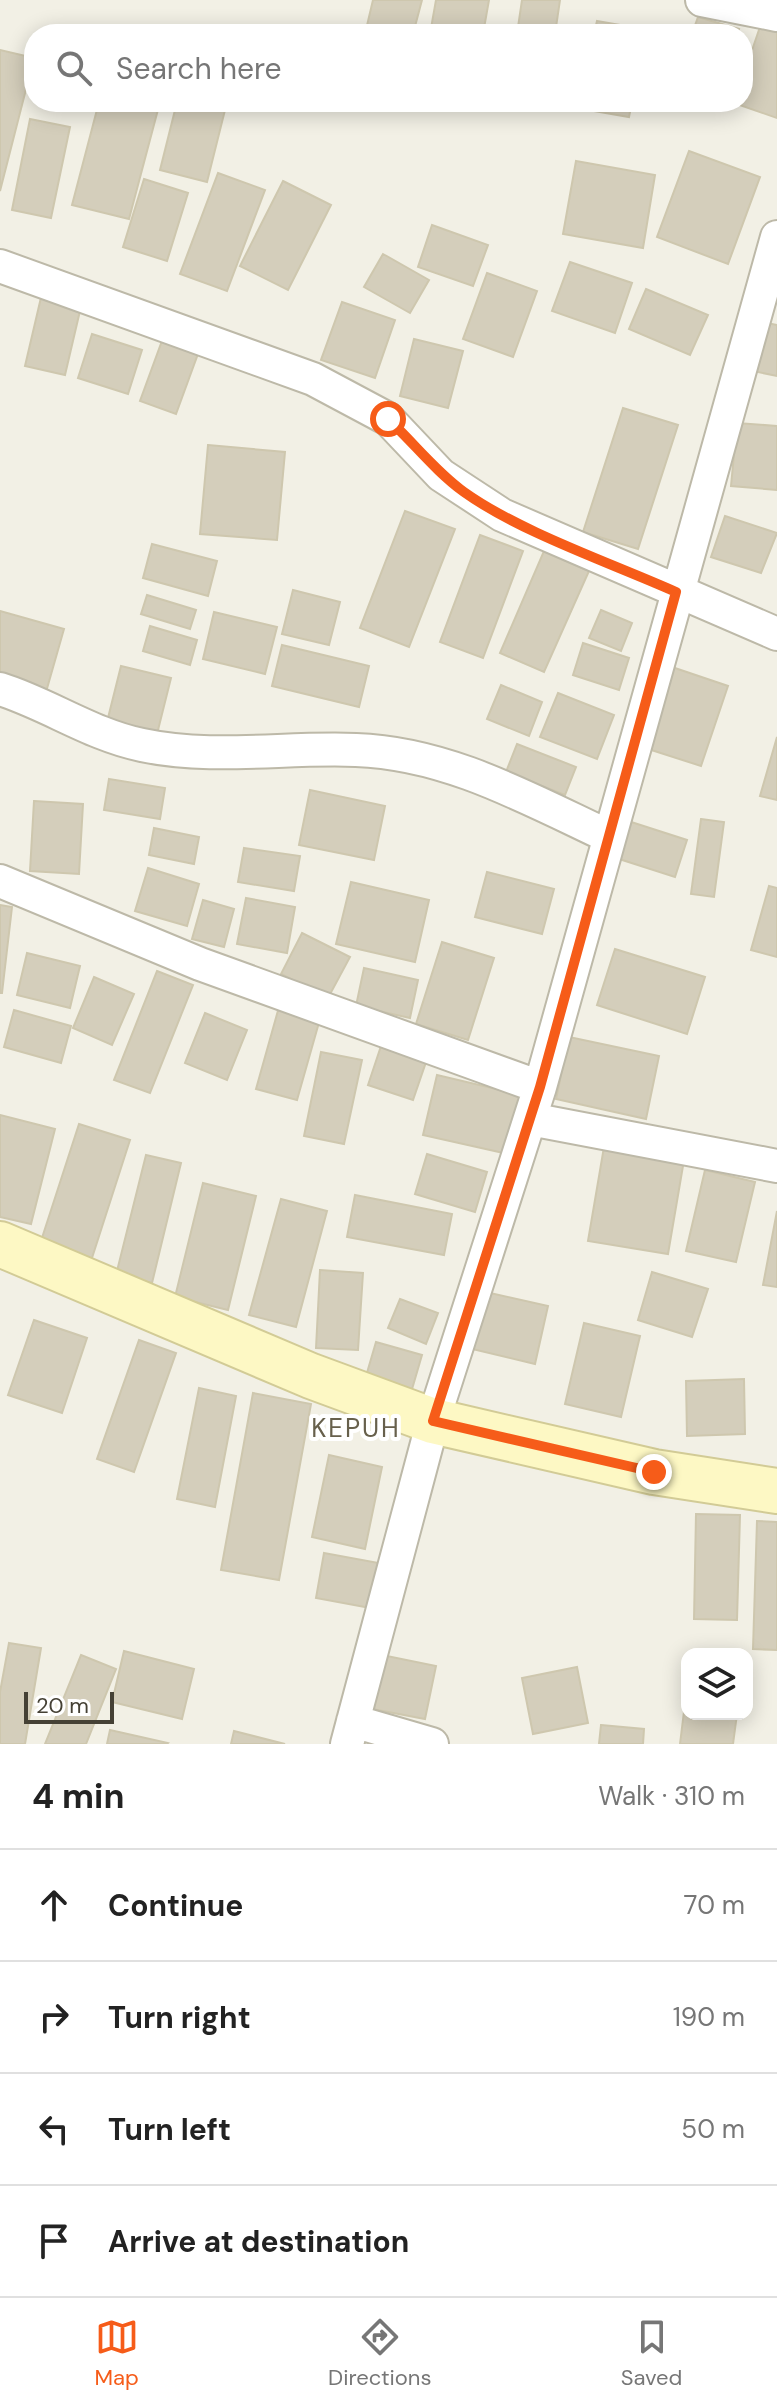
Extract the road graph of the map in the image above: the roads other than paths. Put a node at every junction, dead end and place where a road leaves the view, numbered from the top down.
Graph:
1 (702, 0) edge
2 (777, 15) edge
3 (777, 237) edge
4 (0, 266) edge
5 (676, 592) junction
6 (777, 634) edge
7 (0, 689) edge
8 (608, 836) junction
9 (0, 881) edge
10 (540, 1087) junction
11 (530, 1119) junction
12 (777, 1166) edge
13 (0, 1244) edge
14 (433, 1421) junction
15 (777, 1491) edge
16 (350, 1732) edge
17 (432, 1744) edge

1 - 2 street
3 - 5 street
4 - 5 street
5 - 6 street
5 - 8 street
7 - 8 street
8 - 10 street
9 - 10 street
10 - 11 street
11 - 12 street
11 - 14 street
13 - 14 street
14 - 15 street
14 - 16 street
16 - 17 street

